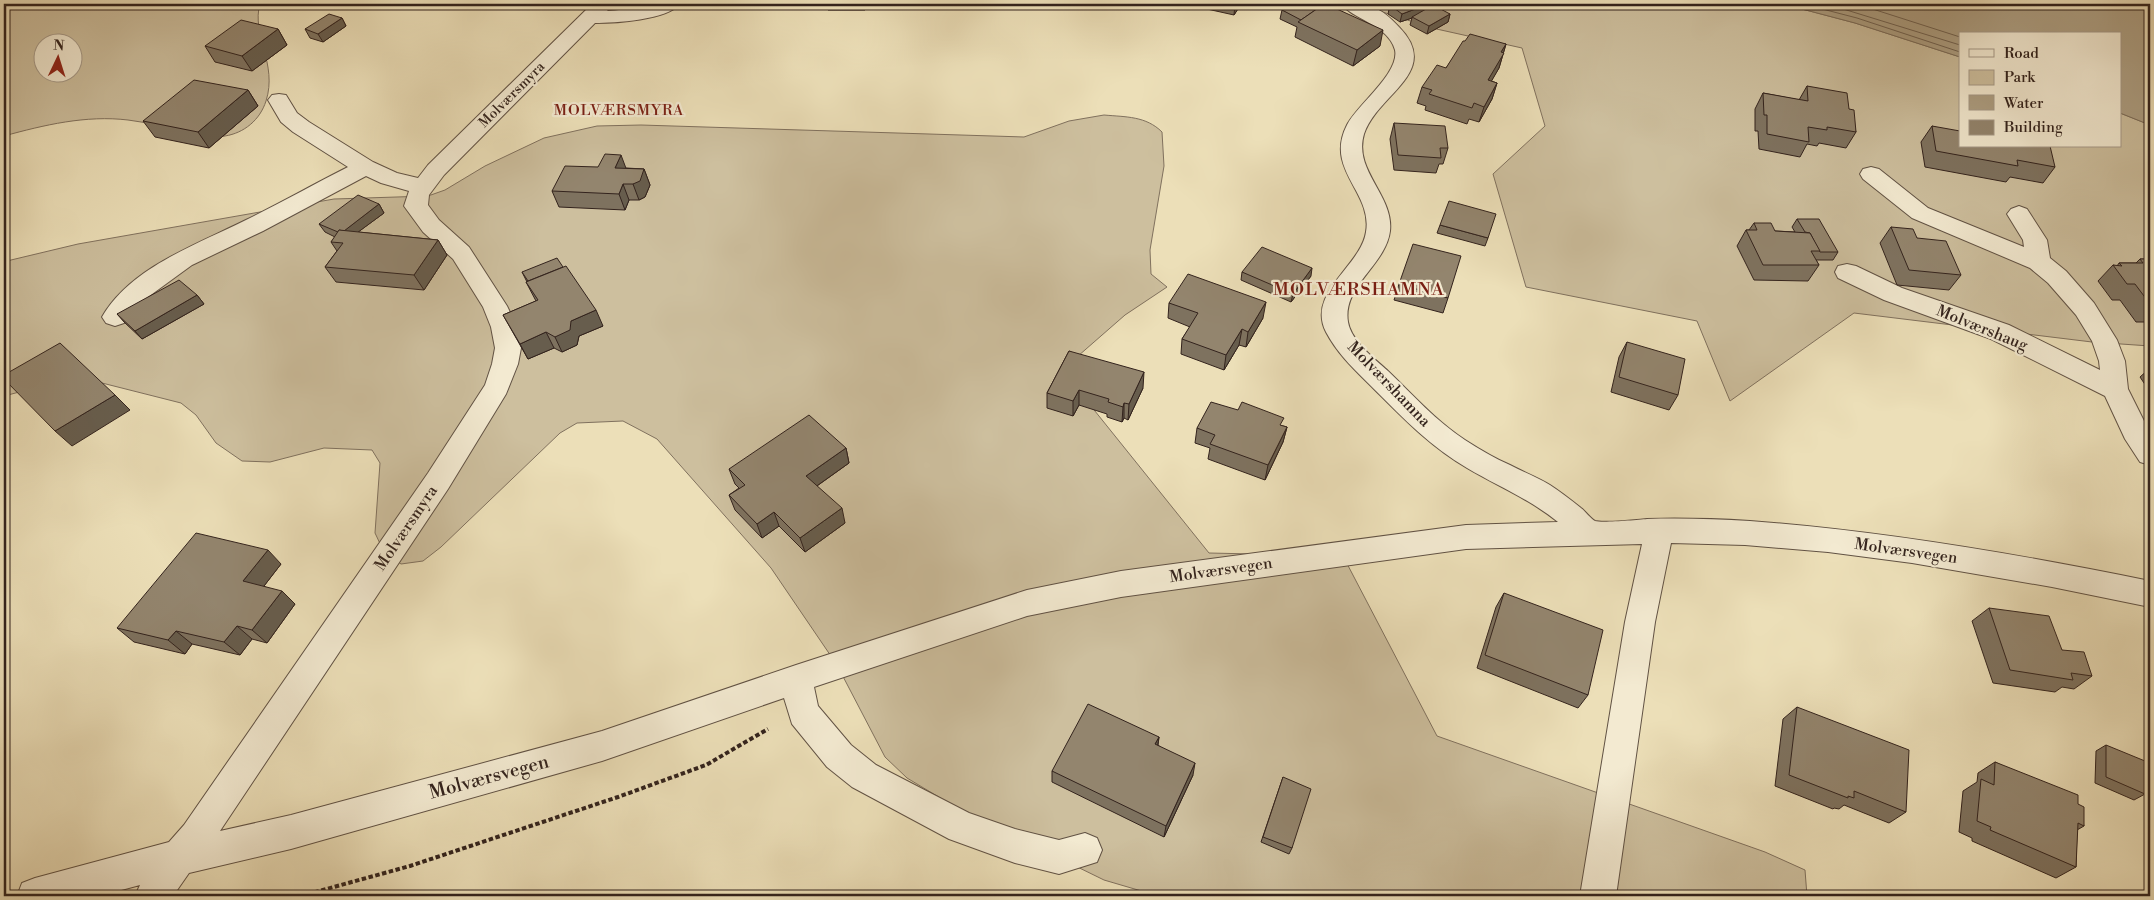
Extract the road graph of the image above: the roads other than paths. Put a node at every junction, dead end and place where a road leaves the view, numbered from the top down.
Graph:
1 (669, 4) edge
2 (1352, 4) edge
3 (596, 10) edge
4 (278, 100) dead end
5 (366, 167) junction
6 (1871, 174) dead end
7 (422, 187) junction
8 (2020, 214) dead end
9 (2039, 262) junction
10 (1847, 272) dead end
11 (115, 318) edge
12 (2115, 389) junction
13 (2150, 454) edge
14 (1588, 532) junction
15 (1659, 532) junction
16 (2150, 594) edge
17 (796, 679) junction
18 (1085, 850) dead end
19 (178, 858) junction
20 (35, 896) edge
21 (153, 896) edge
22 (1598, 896) edge

1 - 3 street
2 - 14 street, Molværshamna
3 - 7 street, Molværsmyra
4 - 5 street
5 - 7 street
5 - 11 street
6 - 9 street
7 - 19 street, Molværsmyra
8 - 9 street
9 - 12 street
10 - 12 street, Molværshaug
12 - 13 street
14 - 15 street, Molværsvegen
14 - 17 street, Molværsvegen
15 - 16 street, Molværsvegen
15 - 22 street
17 - 18 street
17 - 19 street, Molværsvegen
19 - 20 street, Molværsvegen
19 - 21 street

